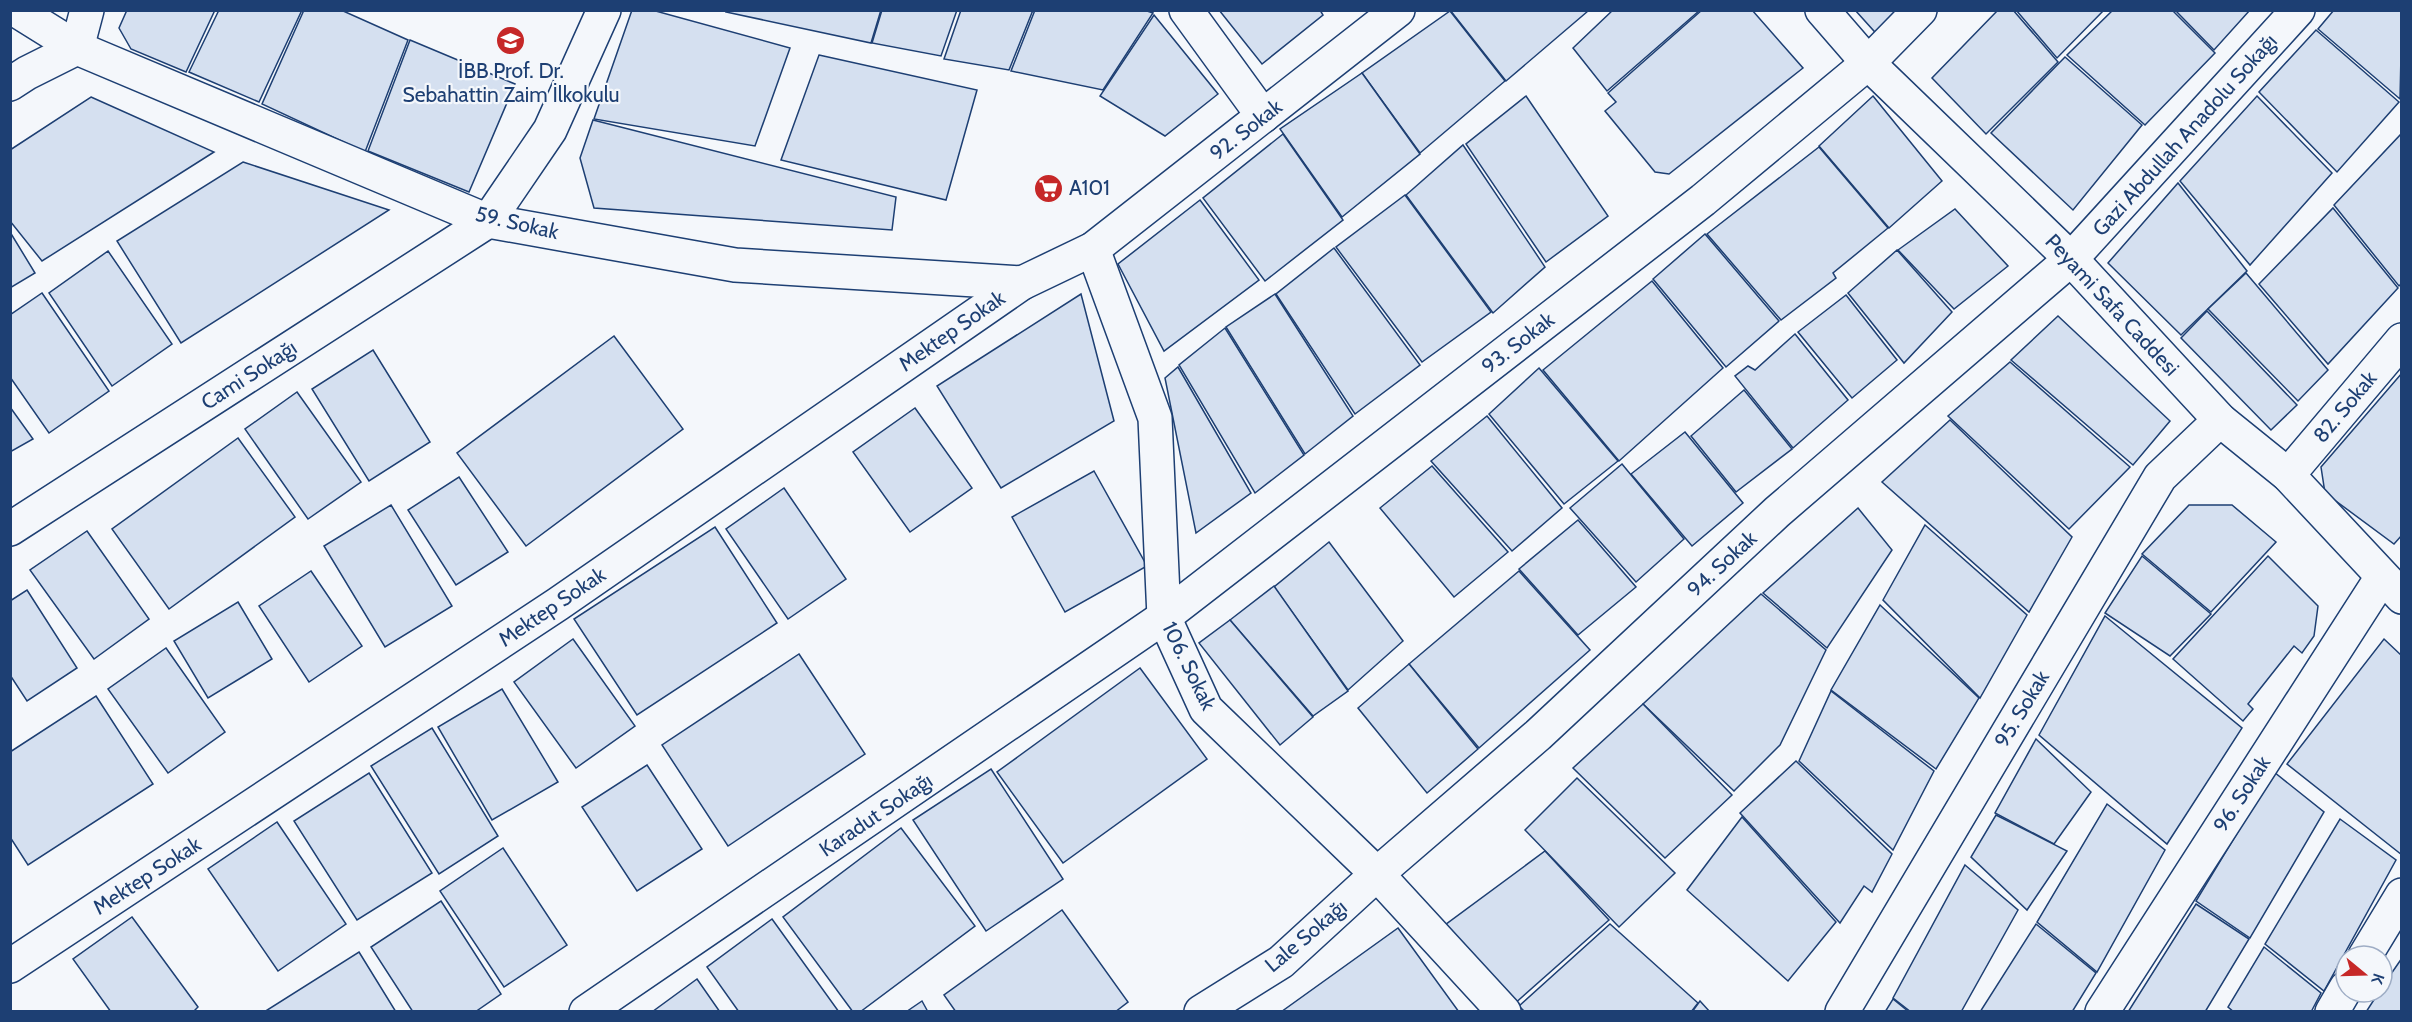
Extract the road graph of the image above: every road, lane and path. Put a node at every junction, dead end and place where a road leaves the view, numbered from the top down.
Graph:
1 (16, 10) edge
2 (87, 10) edge
3 (604, 10) edge
4 (1186, 10) edge
5 (1398, 10) edge
6 (1822, 10) edge
7 (1920, 10) edge
8 (2298, 10) edge
9 (78, 48) junction
10 (1868, 63) junction
11 (10, 84) edge
12 (1263, 116) junction
13 (488, 221) junction
14 (1093, 249) junction
15 (2071, 259) junction
16 (1022, 283) junction
17 (2402, 340) edge
18 (2220, 420) junction
19 (2288, 475) junction
20 (10, 528) edge
21 (2392, 587) edge
22 (1164, 617) junction
23 (1377, 874) junction
24 (2402, 895) edge
25 (2372, 944) edge
26 (10, 966) edge
27 (586, 1011) edge
28 (1201, 1011) edge
29 (1504, 1011) edge
30 (1842, 1011) edge
31 (2102, 1011) edge

1 - 9 street, 59. Sokak
2 - 9 street
3 - 13 street
4 - 12 street
5 - 12 street, 92. Sokak
6 - 10 street, Peyami Safa Caddesi
7 - 10 street, 93. Sokak
8 - 15 street, Gazi Abdullah Anadolu Sokağı
9 - 11 street
9 - 13 street, 59. Sokak
10 - 15 street, Peyami Safa Caddesi
10 - 22 street, 93. Sokak
12 - 14 street, 92. Sokak
13 - 16 street, 59. Sokak
13 - 20 street, Cami Sokağı
14 - 16 street, Mektep Sokak
14 - 22 street, 106. Sokak
15 - 18 street, Peyami Safa Caddesi
15 - 23 street, 94. Sokak
16 - 26 street, Mektep Sokak
17 - 19 street, 82. Sokak
18 - 19 street, Peyami Safa Caddesi
18 - 30 street, 95. Sokak
19 - 21 street, Peyami Safa Caddesi
21 - 31 street, 96. Sokak
22 - 23 street, 106. Sokak
22 - 27 street, Karadut Sokağı
23 - 28 street, Lale Sokağı
23 - 29 street, 106. Sokak
24 - 25 street

